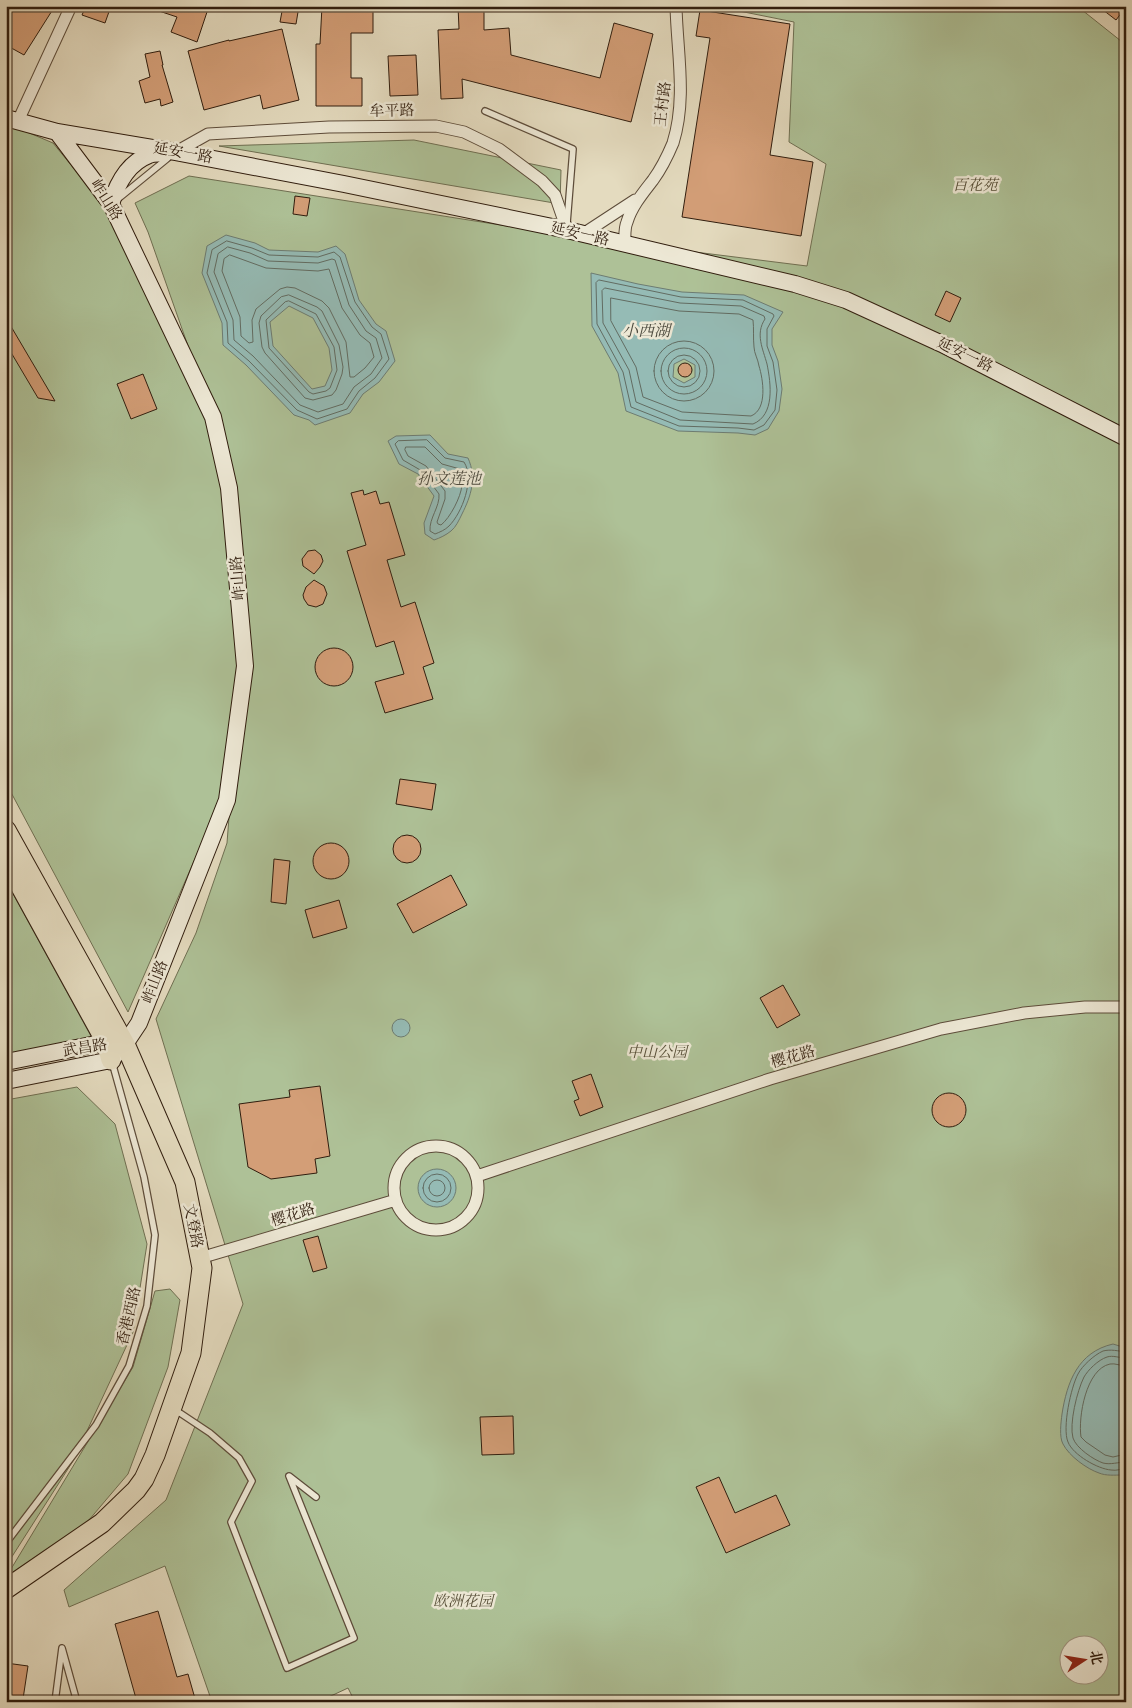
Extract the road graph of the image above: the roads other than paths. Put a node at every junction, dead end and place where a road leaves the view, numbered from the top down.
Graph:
1 (71, 6) edge
2 (676, 6) edge
3 (484, 111) dead end
4 (12, 119) edge
5 (57, 132) junction
6 (176, 152) junction
7 (640, 196) junction
8 (111, 204) junction
9 (567, 230) junction
10 (584, 234) junction
11 (625, 244) junction
12 (1126, 438) edge
13 (6, 830) edge
14 (6, 860) edge
15 (1126, 1007) edge
16 (106, 1042) junction
17 (126, 1044) junction
18 (111, 1060) junction
19 (6, 1062) edge
20 (6, 1081) edge
21 (477, 1176) junction
22 (396, 1200) junction
23 (200, 1258) junction
24 (172, 1407) junction
25 (316, 1497) dead end
26 (6, 1543) edge
27 (6, 1589) edge
28 (55, 1702) edge
29 (77, 1702) edge

1 - 4 street
2 - 7 street, 王村路
3 - 9 lane
4 - 5 main road, 延安一路
5 - 6 main road, 延安一路
5 - 8 main road, 岞山路
6 - 8 main road
6 - 9 main road, 延安一路
6 - 9 street, 牟平路
7 - 10 street, 王村路
7 - 11 street, 王村路
8 - 17 main road, 岞山路
9 - 10 main road, 延安一路
10 - 11 main road, 延安一路
11 - 12 main road, 延安一路
13 - 17 main road, 文登路
14 - 16 main road
15 - 21 street, 樱花路
16 - 17 main road, 武昌路
16 - 18 main road
16 - 19 main road, 武昌路
17 - 18 main road, 武昌路
17 - 23 main road, 文登路
18 - 20 main road, 武昌路
18 - 26 lane, 香港西路
21 - 22 street
21 - 22 street
22 - 23 street, 樱花路
23 - 24 main road, 文登路
24 - 25 lane
24 - 27 main road, 文登路
28 - 29 lane

